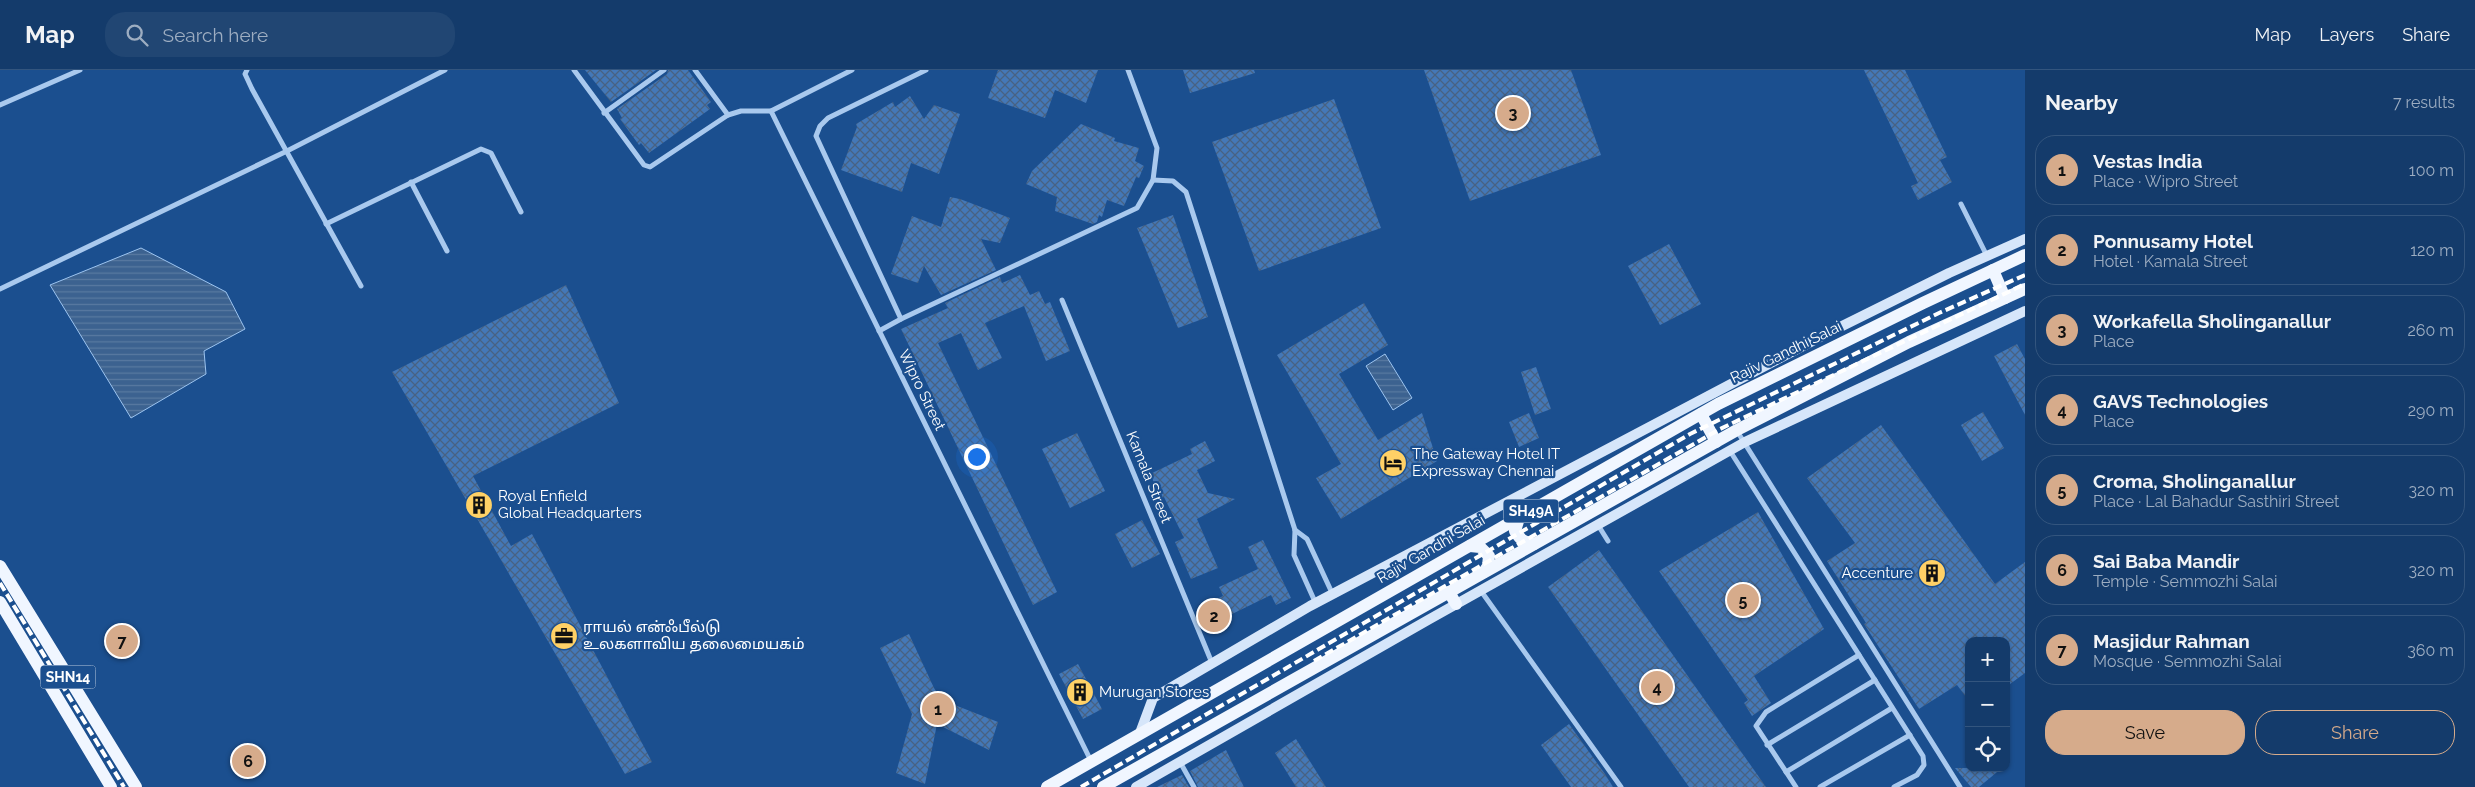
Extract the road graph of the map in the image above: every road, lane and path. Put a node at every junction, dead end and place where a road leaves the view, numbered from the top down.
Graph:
1 (80, 70) edge
2 (247, 70) edge
3 (445, 70) edge
4 (574, 70) edge
5 (664, 70) edge
6 (695, 70) edge
7 (852, 70) edge
8 (926, 70) edge
9 (1128, 70) edge
10 (0, 105) edge
11 (771, 111) junction
12 (604, 112) junction
13 (728, 115) junction
14 (287, 152) junction
15 (1153, 180) junction
16 (411, 182) junction
17 (1961, 204) dead end
18 (521, 212) dead end
19 (326, 224) junction
20 (2025, 239) edge
21 (447, 251) dead end
22 (1987, 256) junction
23 (2025, 256) edge
24 (1993, 270) junction
25 (361, 286) dead end
26 (0, 289) edge
27 (2025, 289) edge
28 (2005, 298) junction
29 (1062, 300) dead end
30 (2025, 311) edge
31 (902, 319) junction
32 (879, 331) junction
33 (1701, 414) junction
34 (1737, 430) junction
35 (1716, 442) junction
36 (1745, 442) junction
37 (1730, 450) junction
38 (1519, 518) junction
39 (1598, 525) junction
40 (1295, 530) junction
41 (1608, 541) dead end
42 (1534, 544) junction
43 (1470, 546) junction
44 (0, 566) edge
45 (1484, 572) junction
46 (1481, 590) junction
47 (1449, 592) junction
48 (1333, 594) junction
49 (0, 602) edge
50 (1316, 604) junction
51 (1456, 604) junction
52 (1859, 655) junction
53 (1212, 664) junction
54 (1875, 680) junction
55 (1892, 708) junction
56 (1140, 733) junction
57 (1910, 735) junction
58 (1767, 745) junction
59 (1091, 762) junction
60 (1180, 762) junction
61 (1786, 772) junction
62 (111, 787) edge
63 (136, 787) edge
64 (1047, 787) edge
65 (1103, 787) edge
66 (1136, 787) edge
67 (1194, 787) edge
68 (1620, 787) edge
69 (1796, 787) edge
70 (1820, 787) edge
71 (1894, 787) edge
72 (1960, 787) edge

1 - 10 street
2 - 14 street
3 - 14 street
4 - 12 street
5 - 12 street
6 - 13 street
7 - 11 street
8 - 31 street
9 - 15 street
11 - 13 street
11 - 32 street, Wipro Street
12 - 13 street
14 - 19 street
14 - 26 street
15 - 31 street
15 - 40 street
16 - 18 street
16 - 19 street
16 - 21 street
17 - 22 street
19 - 25 street
20 - 22 street
22 - 48 street
23 - 24 main road, Rajiv Gandhi Salai / SH49A
24 - 28 main road
24 - 33 main road, Rajiv Gandhi Salai / SH49A
27 - 28 main road, SH49A
28 - 34 main road, SH49A
29 - 53 street, Kamala Street
30 - 36 street
31 - 32 street
32 - 59 street, Wipro Street
33 - 35 main road
33 - 38 main road, Rajiv Gandhi Salai / SH49A
34 - 35 main road, SH49A
34 - 36 street
35 - 42 main road, SH49A
36 - 37 street
36 - 72 street
37 - 39 street
37 - 52 street
38 - 42 main road
38 - 43 main road, Rajiv Gandhi Salai / SH49A
39 - 41 street
39 - 46 street
40 - 48 street
40 - 50 street
42 - 45 main road, SH49A
43 - 45 main road
43 - 56 main road, Rajiv Gandhi Salai / SH49A
44 - 63 main road, SHN14
45 - 47 main road, SH49A
46 - 51 street
46 - 68 street
47 - 51 main road
47 - 65 main road, SH49A
48 - 50 street
49 - 62 main road, SHN14
50 - 53 street
51 - 60 street
52 - 54 street
52 - 58 street
53 - 56 street
54 - 55 street
54 - 58 street
55 - 57 street
55 - 61 street
56 - 59 main road, Rajiv Gandhi Salai / SH49A
57 - 70 street
57 - 71 street
58 - 61 street
59 - 64 main road, Rajiv Gandhi Salai / SH49A
60 - 66 street
60 - 67 street
61 - 69 street

